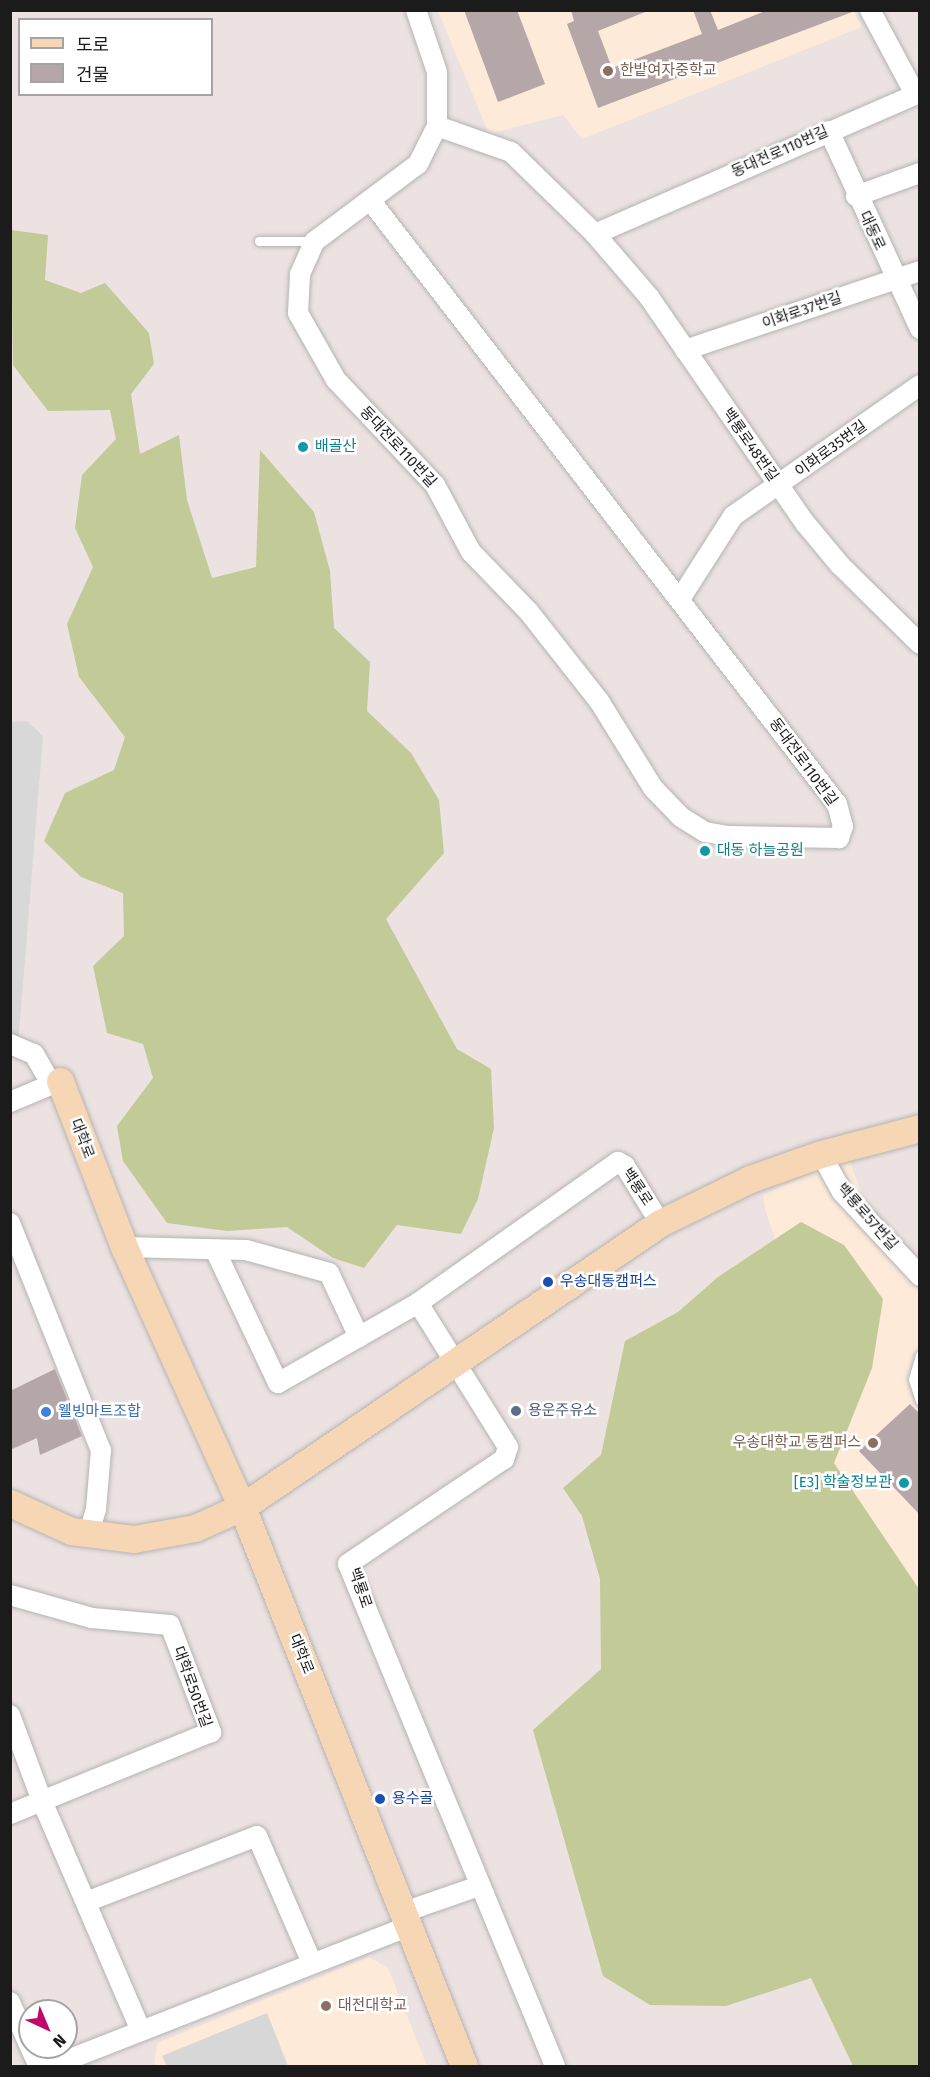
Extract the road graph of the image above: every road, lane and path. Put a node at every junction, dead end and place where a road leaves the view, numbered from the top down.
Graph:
1 (416, 10) edge
2 (870, 10) edge
3 (917, 94) edge
4 (437, 126) junction
5 (829, 131) junction
6 (920, 173) edge
7 (856, 196) junction
8 (370, 200) junction
9 (595, 234) junction
10 (315, 241) junction
11 (259, 242) dead end
12 (920, 271) edge
13 (895, 279) junction
14 (920, 329) edge
15 (685, 350) junction
16 (920, 385) edge
17 (779, 486) junction
18 (680, 599) junction
19 (920, 644) edge
20 (10, 1044) edge
21 (56, 1083) junction
22 (10, 1102) edge
23 (920, 1128) edge
24 (821, 1154) junction
25 (10, 1223) edge
26 (660, 1224) junction
27 (124, 1247) junction
28 (216, 1252) junction
29 (920, 1276) edge
30 (418, 1303) junction
31 (359, 1337) junction
32 (920, 1355) edge
33 (456, 1364) junction
34 (920, 1401) edge
35 (10, 1503) edge
36 (242, 1507) junction
37 (89, 1533) junction
38 (10, 1595) edge
39 (10, 1715) edge
40 (42, 1801) junction
41 (10, 1814) edge
42 (479, 1886) junction
43 (86, 1902) junction
44 (407, 1919) junction
45 (312, 1963) junction
46 (10, 2002) edge
47 (18, 2020) edge
48 (141, 2031) junction
49 (52, 2067) edge
50 (464, 2067) edge
51 (555, 2067) edge

1 - 4 street, 동대전로110번길
2 - 3 street, 동대전로110번길
3 - 5 street, 동대전로110번길
4 - 8 street, 동대전로110번길
4 - 9 street
5 - 7 street, 대동로
5 - 9 street, 동대전로110번길
6 - 7 street
7 - 13 street, 대동로
8 - 10 street, 동대전로110번길
8 - 18 street, 동대전로110번길
9 - 15 street, 백룡로48번길
10 - 11 lane
10 - 18 street, 동대전로110번길
12 - 13 street, 이화로37번길
13 - 14 street, 대동로
13 - 15 street, 이화로37번길
15 - 17 street, 백룡로48번길
16 - 17 street, 이화로35번길
17 - 18 street, 이화로35번길
17 - 19 street, 백룡로48번길
20 - 21 street
21 - 22 street
21 - 27 main road, 대학로
23 - 24 main road
24 - 26 main road
24 - 29 street, 백룡로57번길
25 - 37 street
26 - 30 street, 백룡로
26 - 33 main road
27 - 28 street
27 - 36 main road, 대학로
28 - 31 street
28 - 31 street, 백룡로
30 - 31 street, 백룡로
30 - 33 street
32 - 34 lane
33 - 36 main road
33 - 42 street, 백룡로
35 - 37 main road
36 - 37 main road
36 - 44 main road, 대학로
38 - 40 street, 대학로50번길
39 - 40 street
40 - 41 street, 대학로50번길
40 - 43 street
42 - 44 street
42 - 51 street
43 - 45 street
43 - 48 street
44 - 45 street
44 - 50 main road, 대학로
45 - 48 street
46 - 47 street
48 - 49 street

